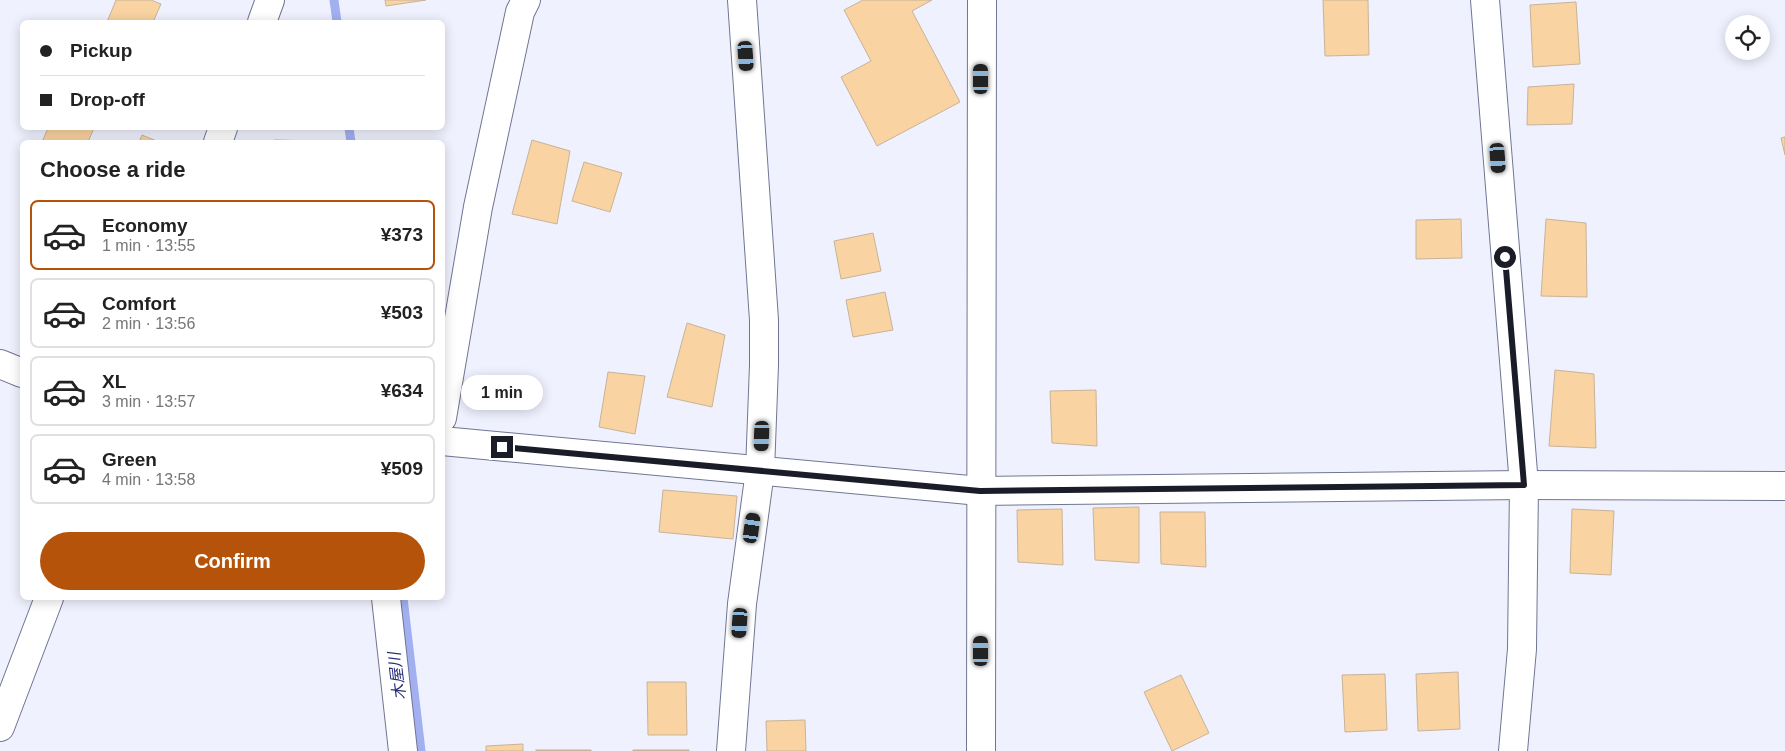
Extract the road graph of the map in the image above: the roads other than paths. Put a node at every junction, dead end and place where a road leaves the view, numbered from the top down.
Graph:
1 (270, 0) edge
2 (526, 0) edge
3 (742, 0) edge
4 (982, 0) edge
5 (1485, 0) edge
6 (263, 20) edge
7 (0, 364) edge
8 (20, 372) edge
9 (445, 400) edge
10 (445, 441) edge
11 (760, 471) junction
12 (1524, 485) junction
13 (1785, 486) edge
14 (980, 491) junction
15 (48, 600) edge
16 (386, 600) edge
17 (0, 727) edge
18 (404, 751) edge
19 (731, 751) edge
20 (981, 751) edge
21 (1513, 751) edge

1 - 6 street
2 - 9 street
3 - 11 street
4 - 14 street
5 - 12 street
7 - 8 street
10 - 11 street
11 - 14 street
11 - 19 street
12 - 13 street
12 - 14 street
12 - 21 street
14 - 20 street
15 - 17 street
16 - 18 street

